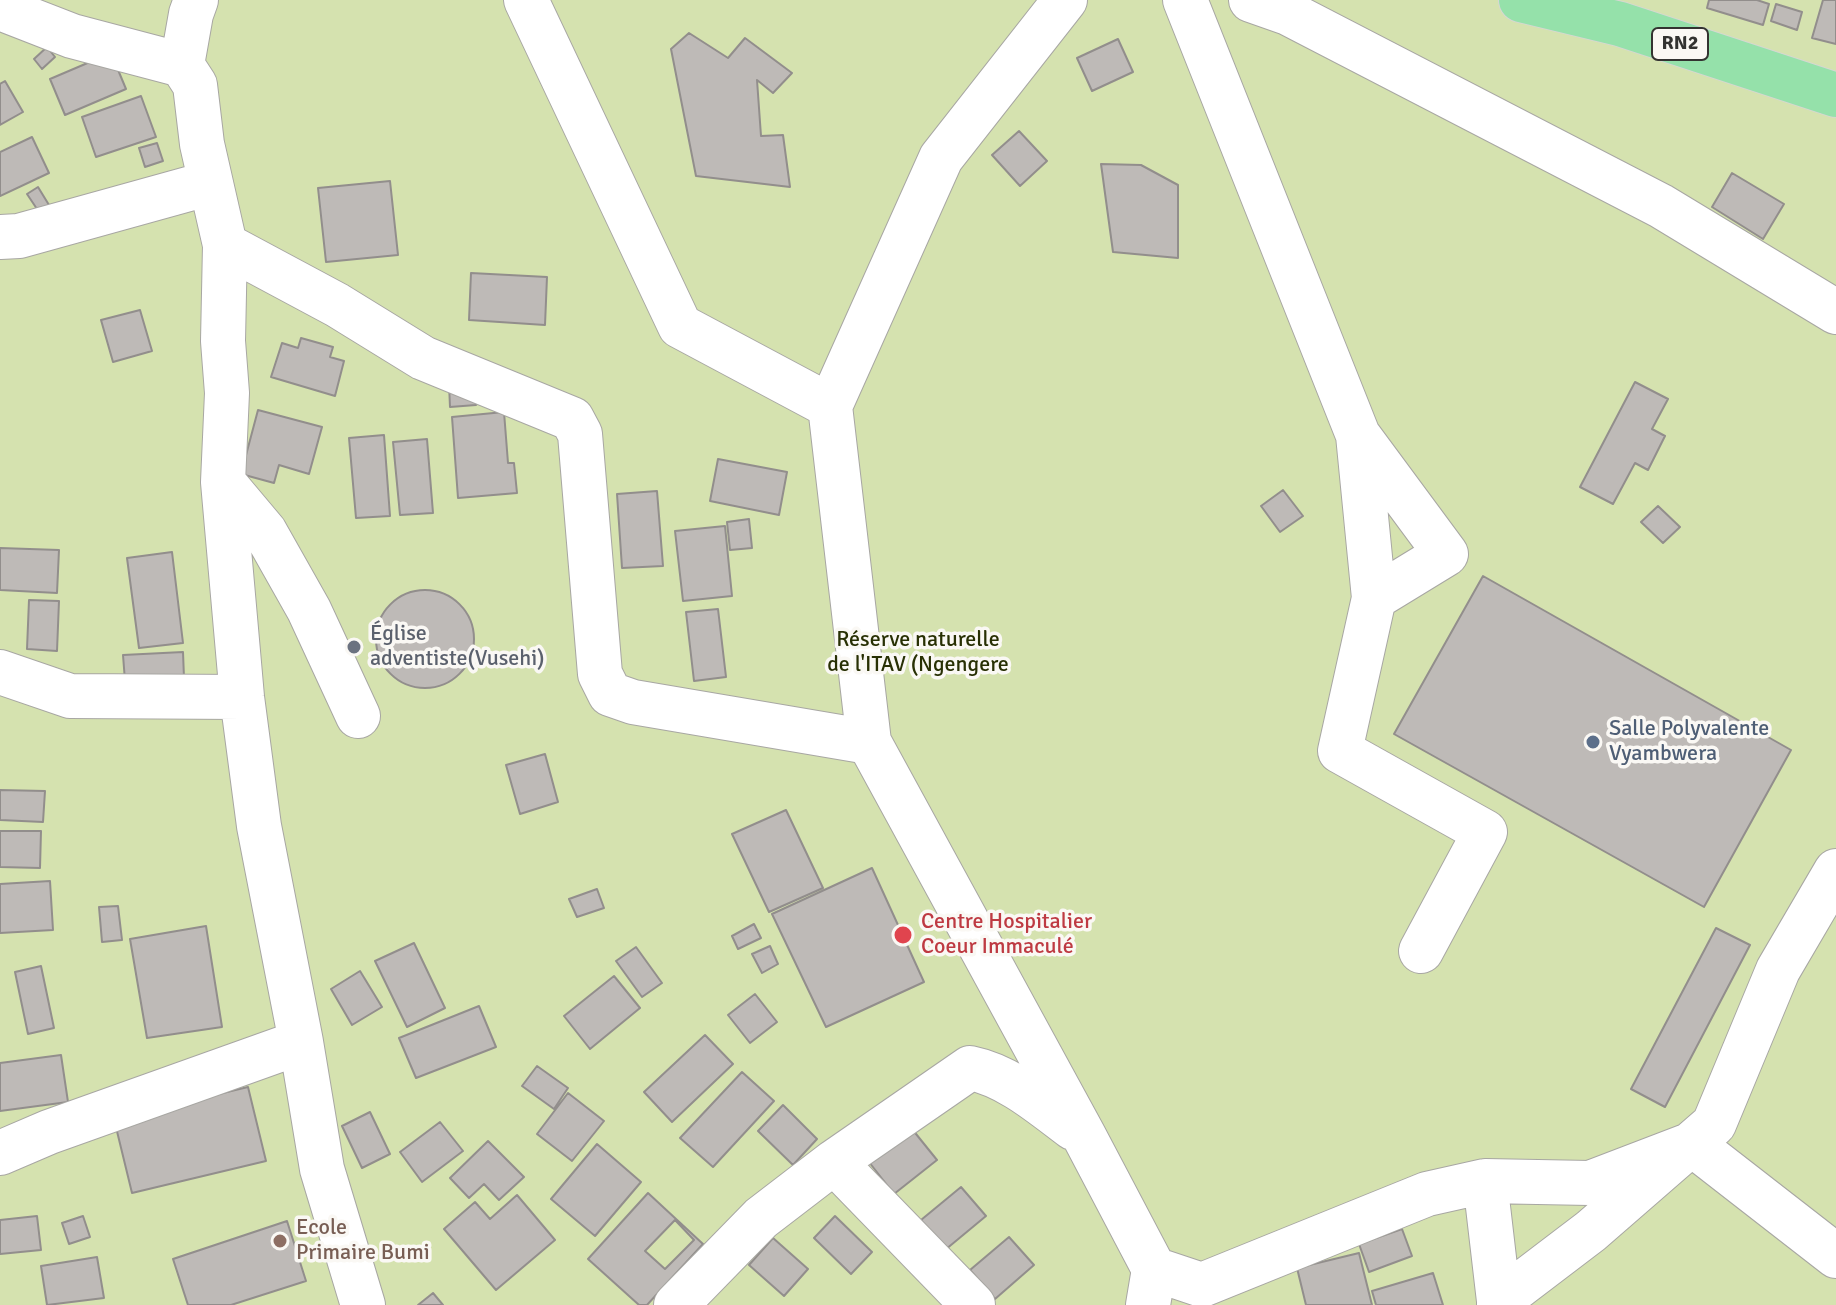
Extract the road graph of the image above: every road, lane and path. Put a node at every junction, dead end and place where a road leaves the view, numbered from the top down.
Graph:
1 (196, 0) edge
2 (526, 0) edge
3 (1065, 0) edge
4 (1185, 0) edge
5 (1251, 0) edge
6 (1521, 0) edge
7 (0, 8) edge
8 (1627, 12) edge
9 (182, 65) junction
10 (1836, 95) edge
11 (210, 183) junction
12 (0, 237) edge
13 (225, 245) junction
14 (1836, 312) edge
15 (830, 406) junction
16 (1358, 435) junction
17 (223, 482) junction
18 (1374, 598) junction
19 (0, 672) edge
20 (242, 697) junction
21 (358, 716) dead end
22 (869, 742) junction
23 (1836, 871) edge
24 (1421, 951) dead end
25 (301, 1042) junction
26 (1084, 1136) junction
27 (1692, 1144) junction
28 (0, 1153) edge
29 (834, 1162) junction
30 (1485, 1181) junction
31 (1836, 1256) edge
32 (1151, 1287) edge
33 (1499, 1303) edge
34 (363, 1305) edge
35 (676, 1305) edge
36 (973, 1305) edge

1 - 9 street
2 - 15 street
3 - 15 street
4 - 16 street
5 - 14 street
6 - 8 highway, RN2
7 - 9 street
8 - 10 highway, RN2
9 - 11 street
11 - 12 street
11 - 13 street
13 - 17 street
13 - 22 street
15 - 22 street
16 - 18 street
16 - 18 street
17 - 20 street
17 - 21 street
18 - 24 street
19 - 20 street
20 - 25 street
22 - 26 street
23 - 27 street
25 - 28 street
25 - 34 street
26 - 29 street
26 - 32 street
27 - 30 street
27 - 31 street
27 - 33 street
29 - 35 street
29 - 36 street
30 - 32 street
30 - 33 street

